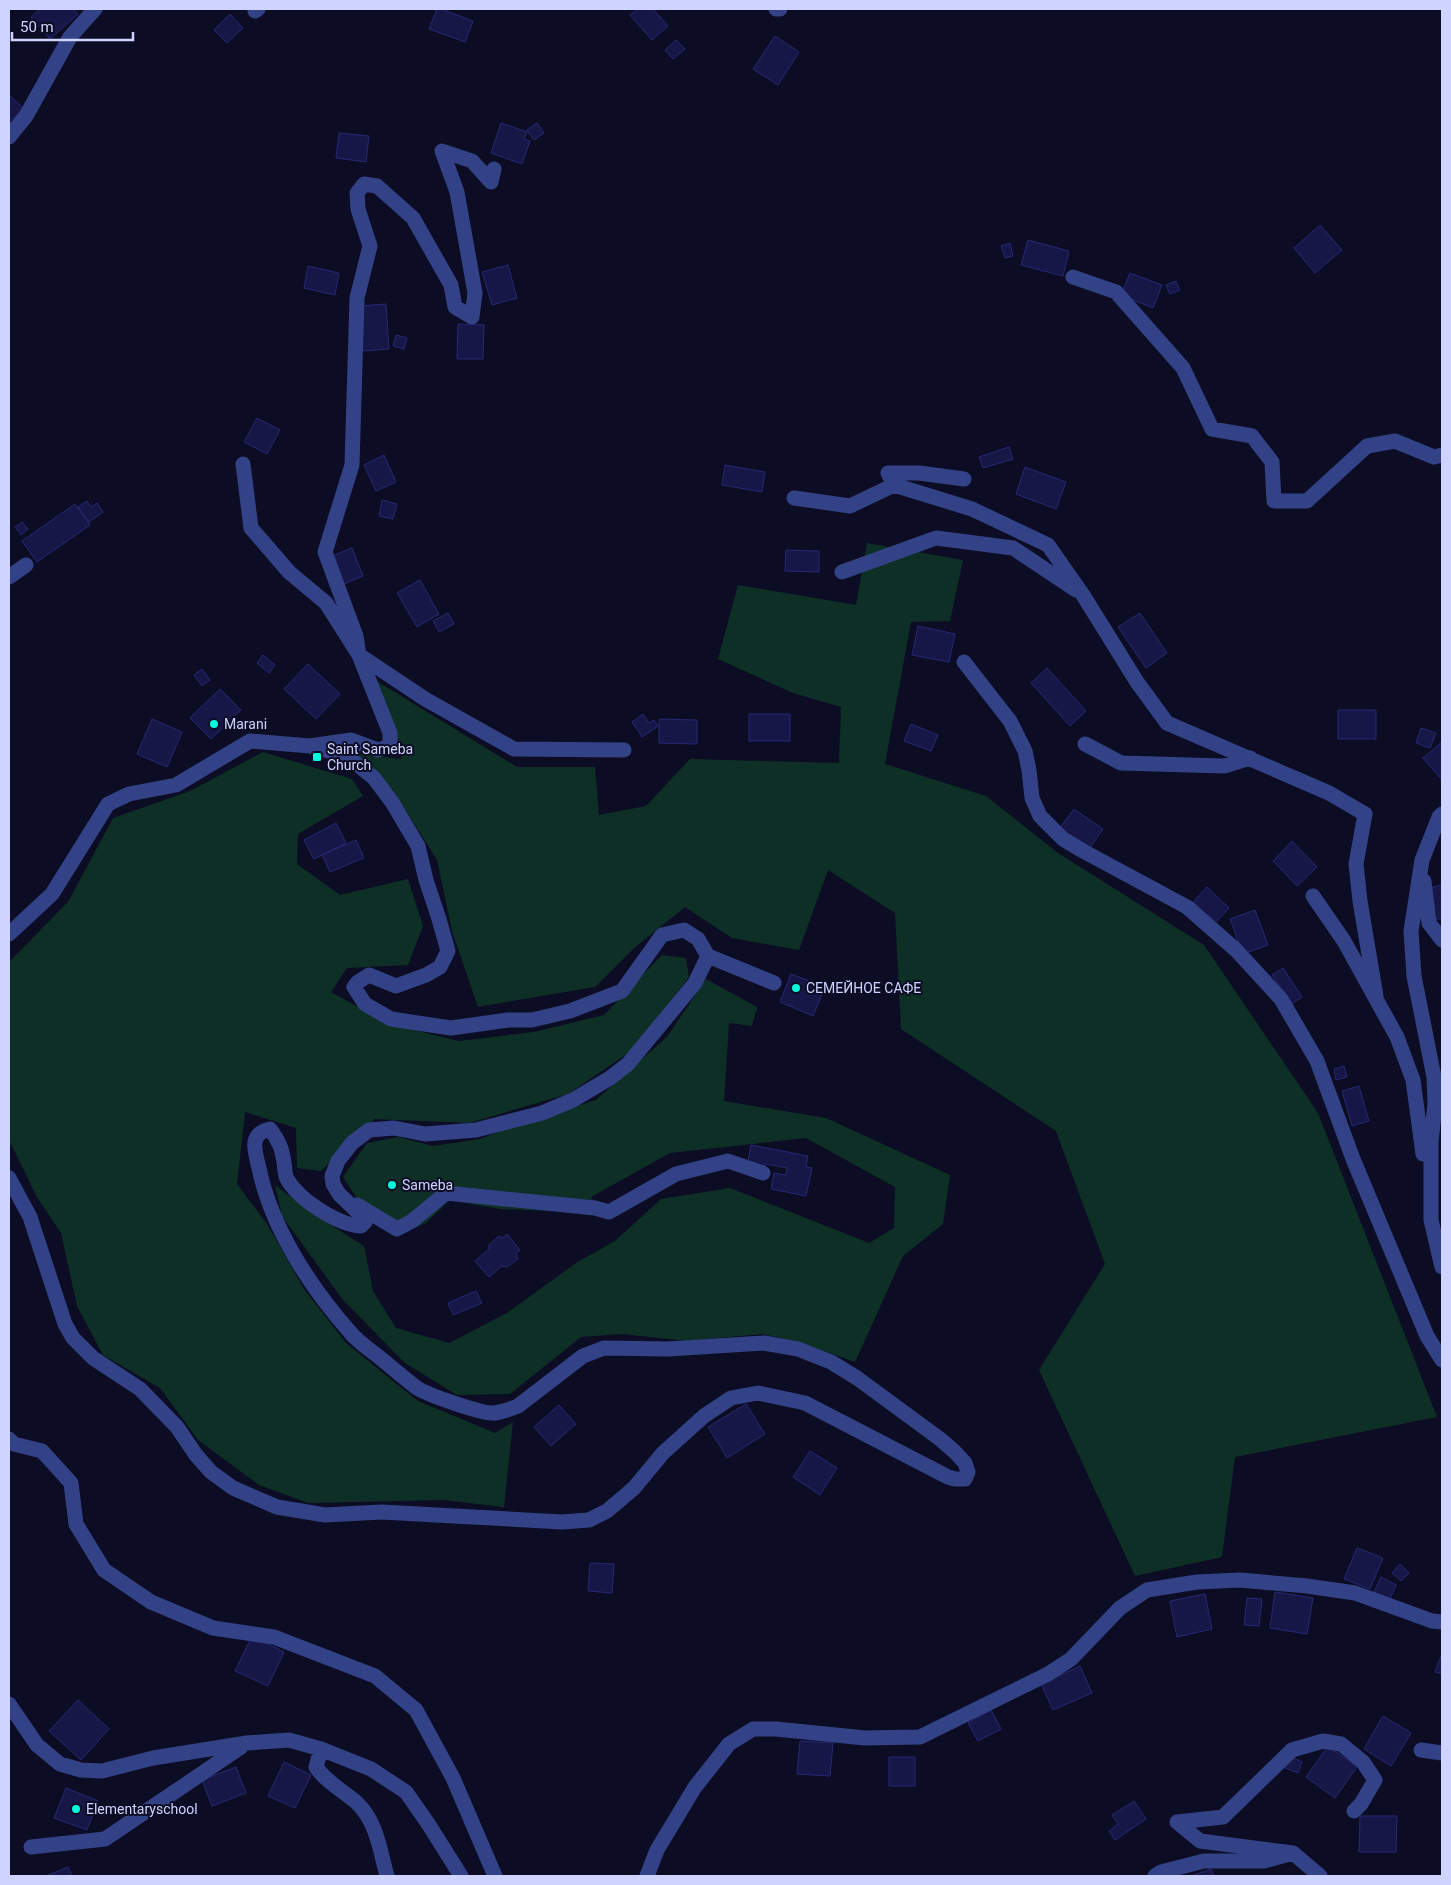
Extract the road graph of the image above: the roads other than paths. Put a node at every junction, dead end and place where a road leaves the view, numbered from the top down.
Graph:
1 (95, 9) edge
2 (776, 9) edge
3 (780, 9) edge
4 (9, 137) edge
5 (494, 169) dead end
6 (1073, 277) dead end
7 (1442, 455) edge
8 (243, 464) dead end
9 (964, 479) dead end
10 (894, 485) junction
11 (794, 498) dead end
12 (26, 565) dead end
13 (842, 572) dead end
14 (9, 577) edge
15 (1083, 595) junction
16 (359, 655) junction
17 (964, 662) dead end
18 (1085, 744) dead end
19 (310, 746) junction
20 (624, 750) dead end
21 (1250, 758) junction
22 (1442, 814) edge
23 (1422, 860) junction
24 (1313, 896) dead end
25 (9, 934) edge
26 (1442, 940) edge
27 (708, 956) junction
28 (774, 983) dead end
29 (1376, 996) junction
30 (763, 1173) dead end
31 (9, 1178) edge
32 (339, 1194) junction
33 (1431, 1220) junction
34 (1442, 1267) edge
35 (1442, 1360) edge
36 (9, 1440) edge
37 (1442, 1622) edge
38 (9, 1704) edge
39 (247, 1743) junction
40 (321, 1750) junction
41 (1421, 1750) dead end
42 (1442, 1754) edge
43 (1354, 1810) dead end
44 (31, 1848) dead end
45 (446, 1851) junction
46 (1293, 1854) junction
47 (387, 1876) edge
48 (449, 1876) edge
49 (461, 1876) edge
50 (495, 1876) edge
51 (647, 1876) edge
52 (1155, 1876) edge
53 (1320, 1876) edge

1 - 4 street
2 - 3 street
5 - 16 street
6 - 7 street
8 - 16 street
9 - 10 street
10 - 11 street
10 - 15 street
12 - 14 street
13 - 15 street
15 - 21 street
16 - 19 street
16 - 20 street
17 - 35 street
18 - 21 street
19 - 25 street
19 - 27 street
21 - 29 street
22 - 23 street
23 - 26 street
23 - 33 street
24 - 29 street
27 - 28 street
27 - 32 street
29 - 33 street
30 - 32 street
31 - 32 street
33 - 34 street
36 - 50 street
37 - 51 street
38 - 39 street
39 - 40 street
39 - 44 street
40 - 45 street
40 - 47 street
41 - 42 street
43 - 46 street
45 - 48 street
45 - 49 street
46 - 52 street
46 - 53 street

